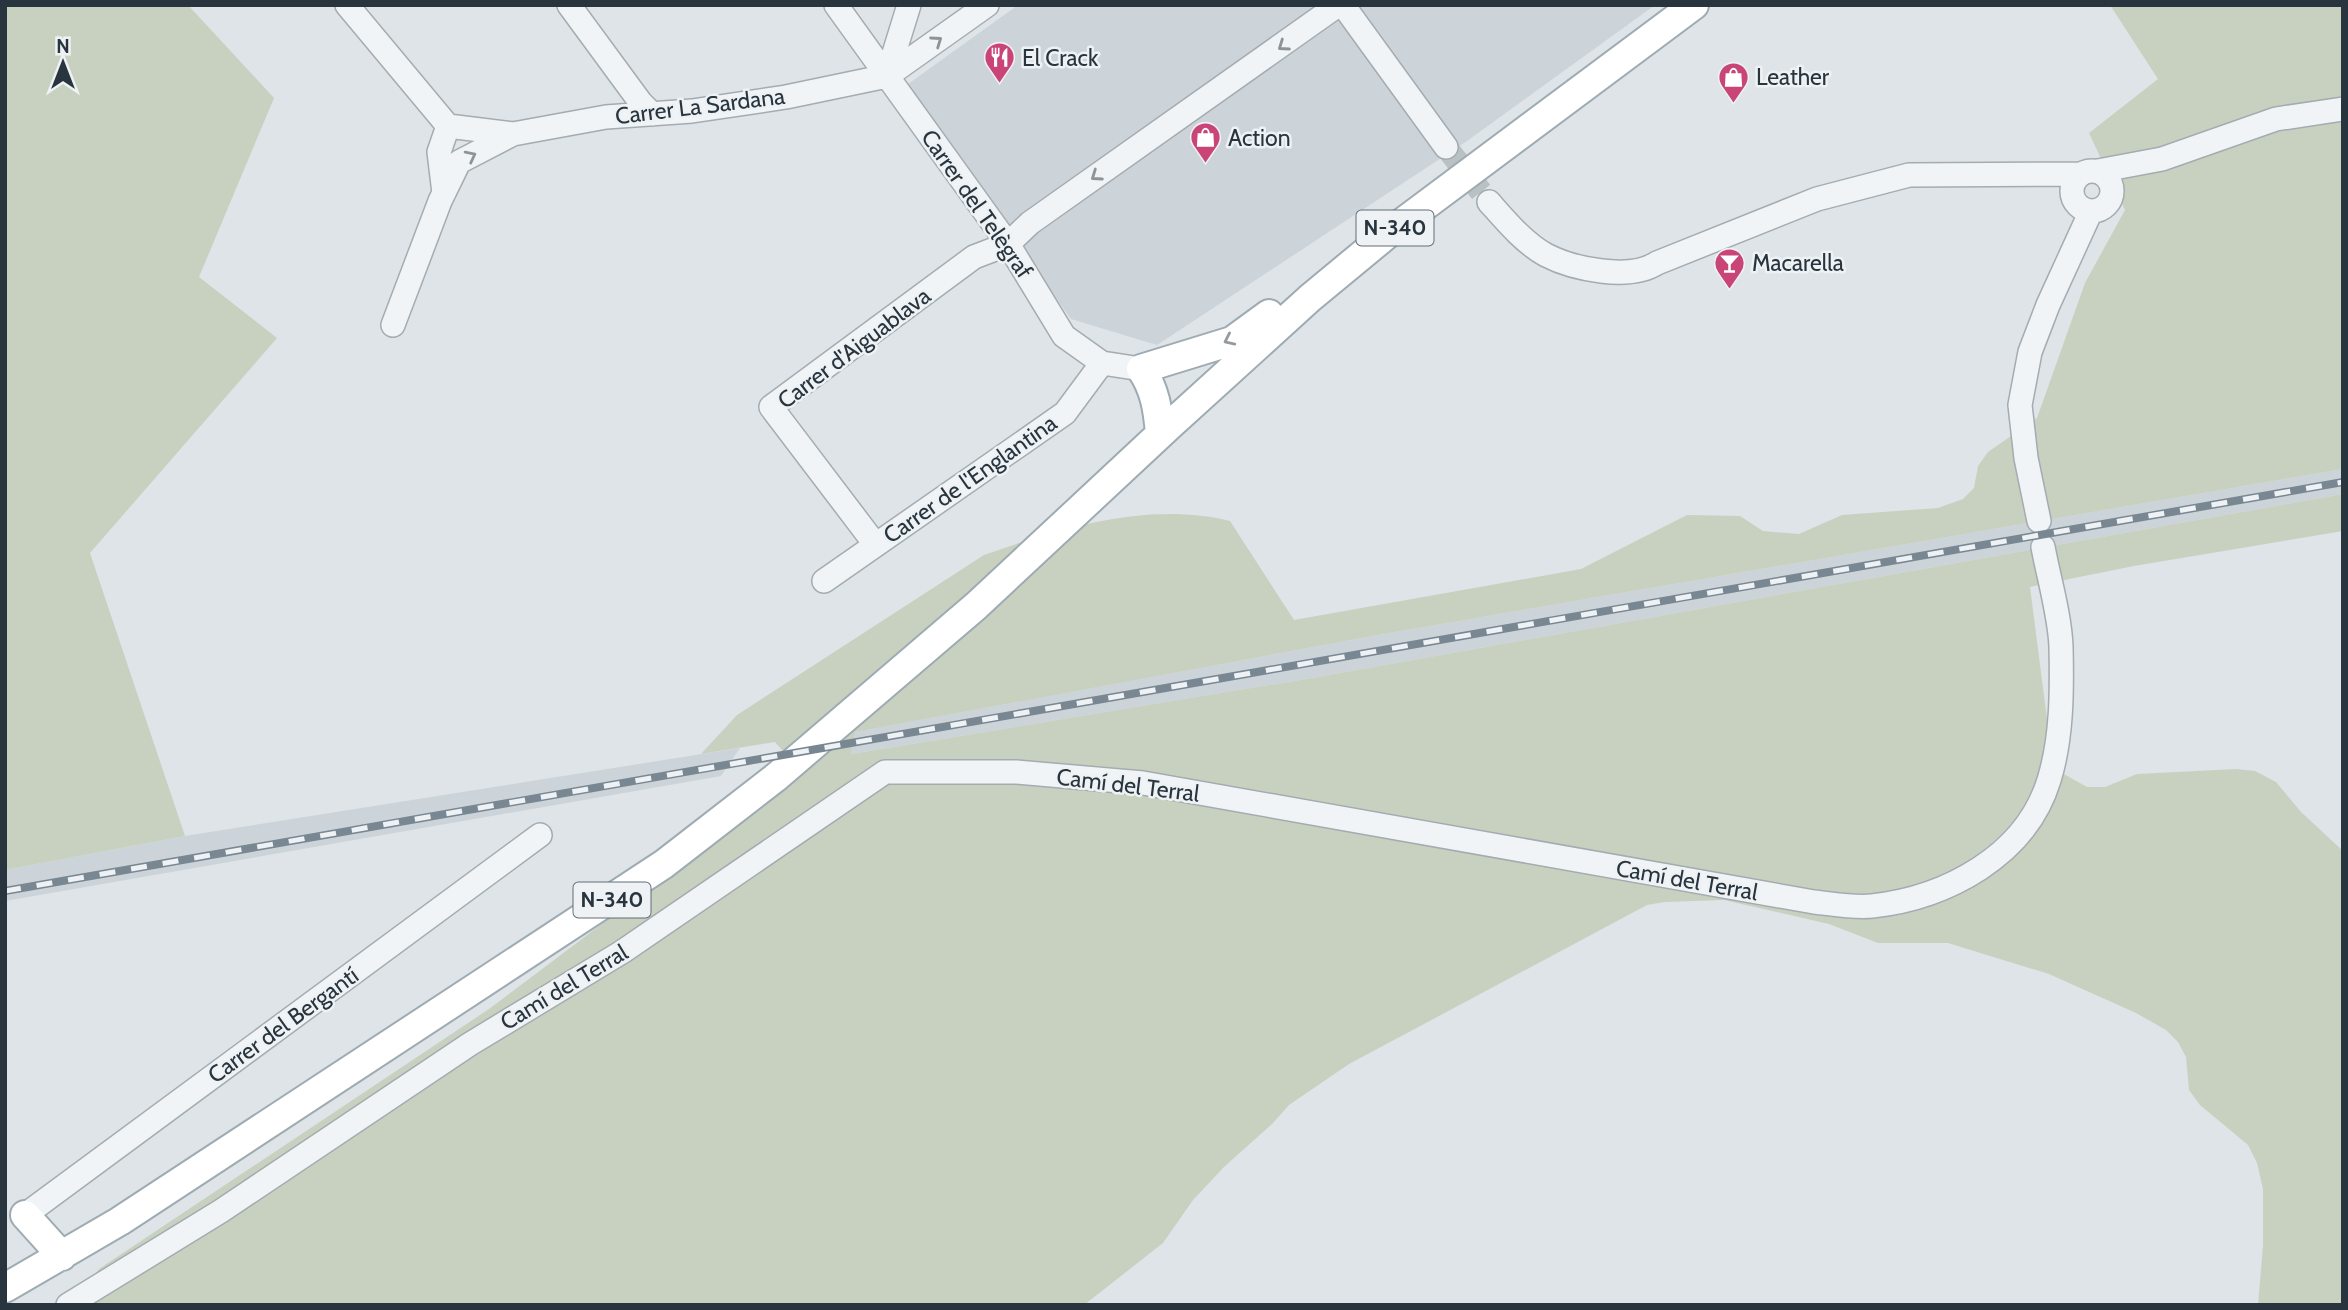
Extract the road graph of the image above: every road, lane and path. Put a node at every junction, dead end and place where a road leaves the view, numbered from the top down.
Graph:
1 (346, 5) edge
2 (569, 5) edge
3 (836, 5) edge
4 (909, 5) edge
5 (987, 5) edge
6 (1340, 5) edge
7 (1694, 5) edge
8 (887, 76) junction
9 (2343, 109) edge
10 (652, 114) junction
11 (448, 126) junction
12 (513, 134) junction
13 (1446, 147) tunnel mouth
14 (2162, 159) junction
15 (2083, 179) junction
16 (444, 193) junction
17 (2112, 195) junction
18 (1489, 202) tunnel mouth
19 (2091, 211) junction
20 (1008, 244) junction
21 (1310, 298) junction
22 (393, 325) dead end
23 (1102, 363) junction
24 (1141, 369) junction
25 (1160, 434) junction
26 (2039, 522) dead end
27 (875, 544) junction
28 (2043, 547) dead end
29 (824, 581) dead end
30 (540, 835) dead end
31 (25, 1215) joint
32 (62, 1256) junction
33 (5, 1288) edge
34 (68, 1305) edge

1 - 11 street
2 - 10 street
3 - 8 street, Carrer del Telègraf
4 - 8 street
8 -> 5 street
6 - 13 street
6 -> 20 street
7 - 21 main road, N-340
8 - 10 street, Carrer La Sardana
8 - 20 street, Carrer del Telègraf
9 - 14 street
10 - 12 street, Carrer La Sardana
11 - 12 street, Carrer La Sardana
11 - 16 street, Carrer La Sardana
16 -> 12 street, Carrer La Sardana
14 - 15 street
14 - 17 street
15 - 17 street
15 - 18 street
15 - 19 street
16 - 22 street, Carrer La Sardana
17 - 19 street
19 - 26 street
20 - 23 street, Carrer del Telègraf
20 - 27 street, Carrer d'Aiguablava
21 -> 24 main road
21 - 25 main road, N-340
23 - 24 street, Carrer del Telègraf
23 - 27 street, Carrer de l'Englantina
24 - 25 main road
25 - 32 main road, N-340
27 - 29 street, Carrer de l'Englantina
28 - 34 street, Camí del Terral
30 - 31 street, Carrer del Bergantí
31 - 32 main road
32 - 33 main road, N-340

